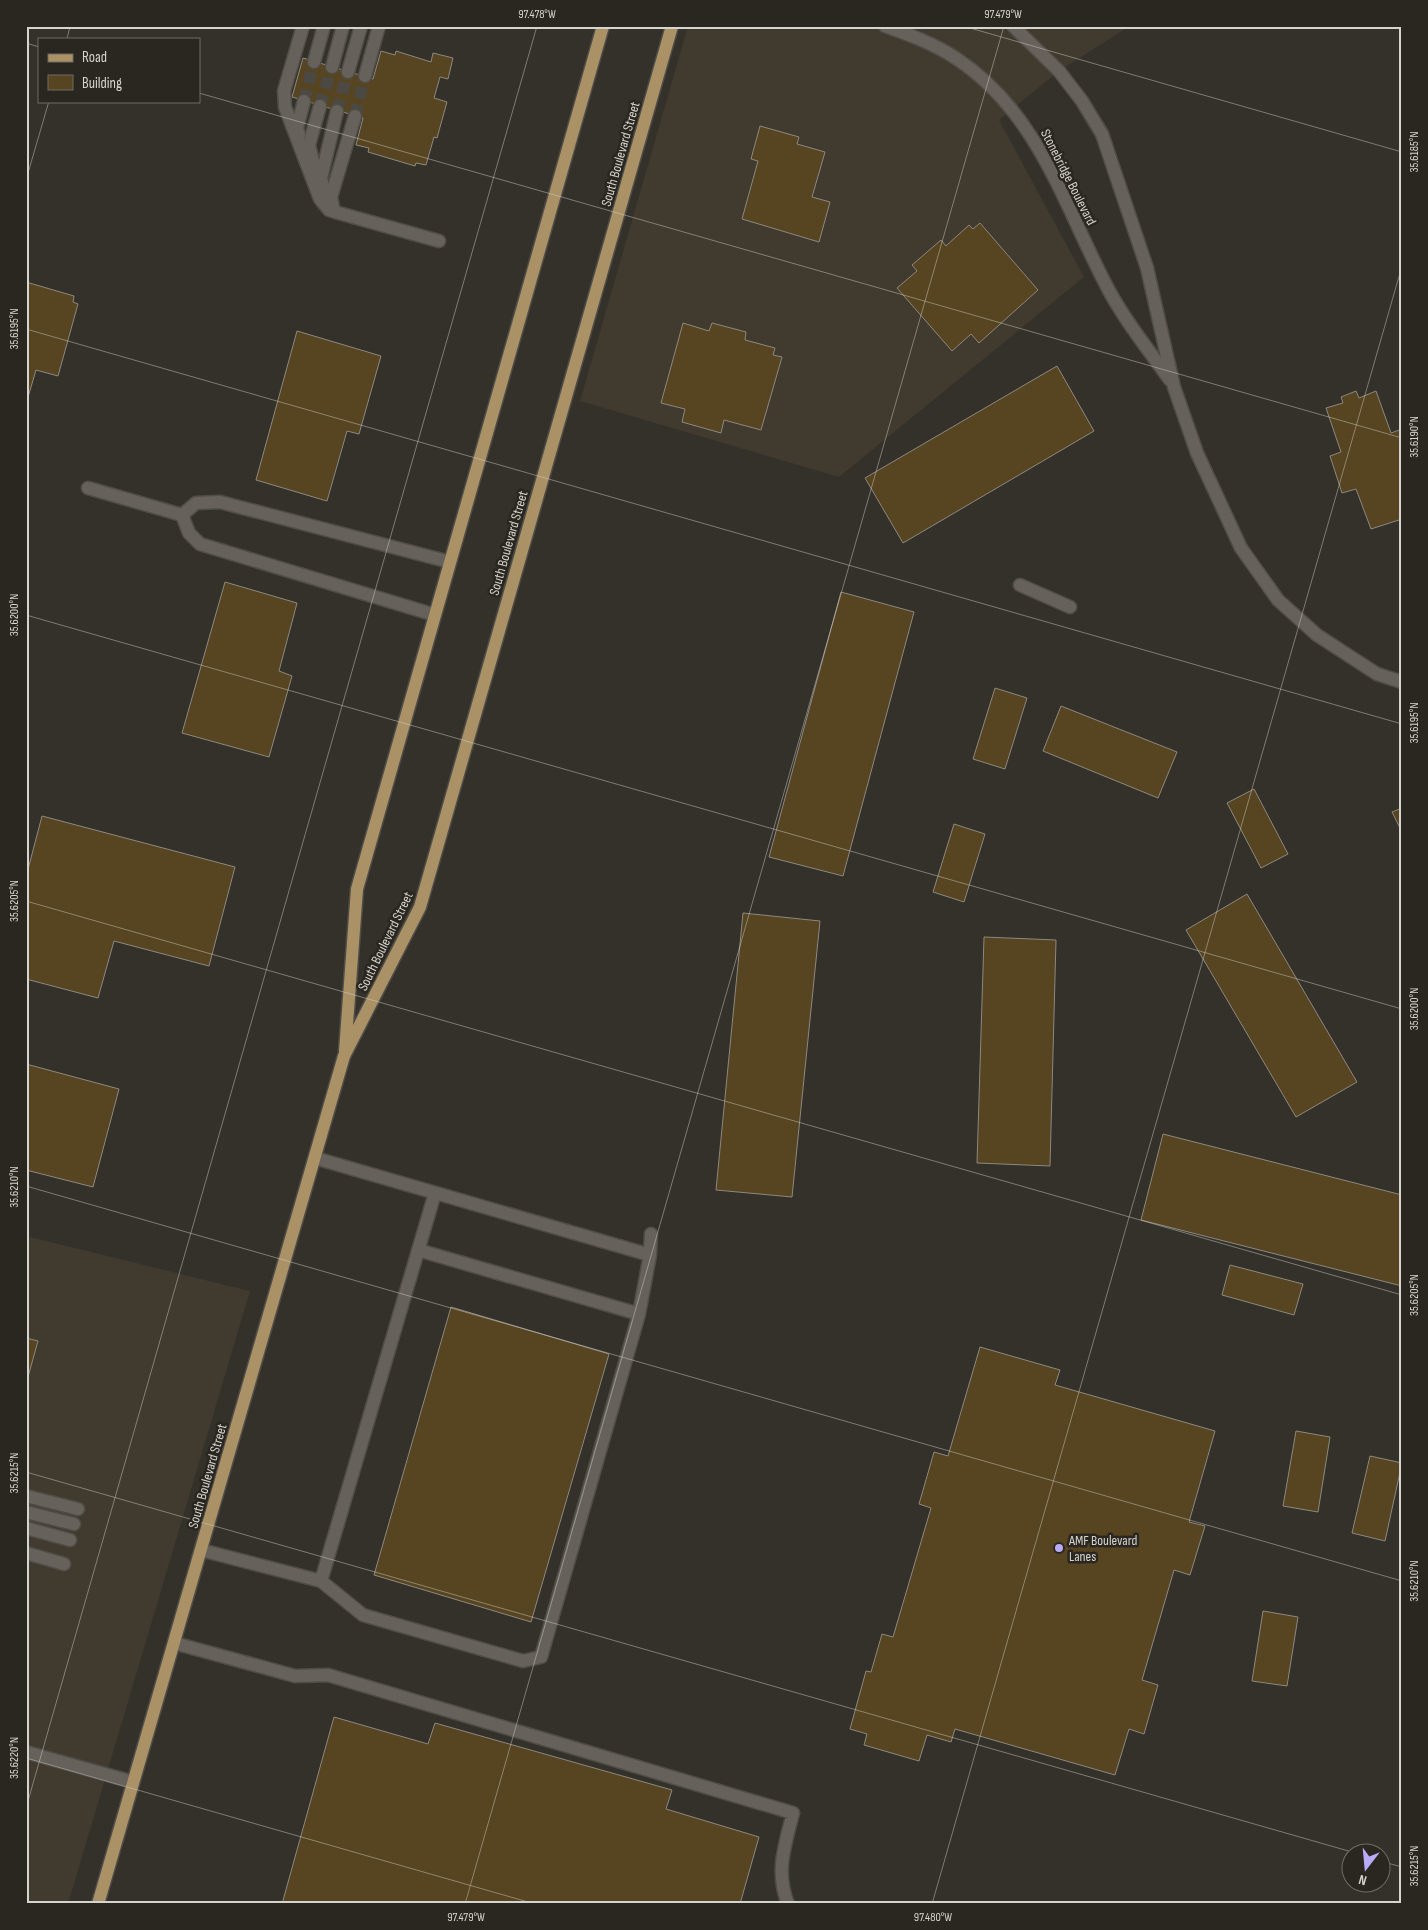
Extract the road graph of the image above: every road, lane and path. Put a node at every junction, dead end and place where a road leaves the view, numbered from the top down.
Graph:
1 (303, 26) edge
2 (324, 26) edge
3 (343, 26) edge
4 (361, 26) edge
5 (379, 26) edge
6 (603, 26) edge
7 (672, 26) edge
8 (1013, 26) edge
9 (889, 27) edge
10 (314, 62) tunnel mouth
11 (332, 67) tunnel mouth
12 (348, 72) tunnel mouth
13 (365, 76) tunnel mouth
14 (304, 100) tunnel mouth
15 (320, 106) tunnel mouth
16 (337, 111) tunnel mouth
17 (355, 116) tunnel mouth
18 (336, 212) junction
19 (439, 241) dead end
20 (1174, 387) junction
21 (88, 488) dead end
22 (182, 514) junction
23 (450, 562) junction
24 (1020, 585) dead end
25 (1070, 607) dead end
26 (435, 615) junction
27 (1402, 682) edge
28 (344, 1056) junction
29 (315, 1158) junction
30 (435, 1193) junction
31 (651, 1234) dead end
32 (418, 1250) junction
33 (650, 1255) junction
34 (639, 1314) junction
35 (26, 1496) edge
36 (78, 1509) dead end
37 (26, 1512) edge
38 (74, 1524) dead end
39 (26, 1528) edge
40 (70, 1540) dead end
41 (201, 1550) junction
42 (26, 1553) edge
43 (64, 1564) dead end
44 (321, 1581) junction
45 (174, 1643) junction
46 (26, 1752) edge
47 (134, 1782) junction
48 (98, 1904) edge
49 (788, 1904) edge

1 - 18 street
2 - 10 street
3 - 11 street
4 - 12 street
5 - 13 street
6 - 23 main road, South Boulevard Street
7 - 28 main road, South Boulevard Street
8 - 20 street, Stonebridge Boulevard
9 - 20 street, Stonebridge Boulevard
14 - 18 street
15 - 18 street
16 - 18 street
17 - 18 street
18 - 19 street
20 - 27 street, Stonebridge Boulevard
21 - 22 street
22 - 23 street
22 - 26 street
23 - 26 main road, South Boulevard Street
24 - 25 street
26 - 28 main road, South Boulevard Street
28 - 29 main road, South Boulevard Street
29 - 30 street
29 - 41 main road, South Boulevard Street
30 - 32 street
30 - 33 street
31 - 33 street
32 - 34 street
32 - 44 street
33 - 34 street
34 - 44 street
35 - 36 street
37 - 38 street
39 - 40 street
41 - 44 street
41 - 45 main road, South Boulevard Street
42 - 43 street
45 - 47 main road, South Boulevard Street
45 - 49 street
46 - 47 street
47 - 48 main road, South Boulevard Street

